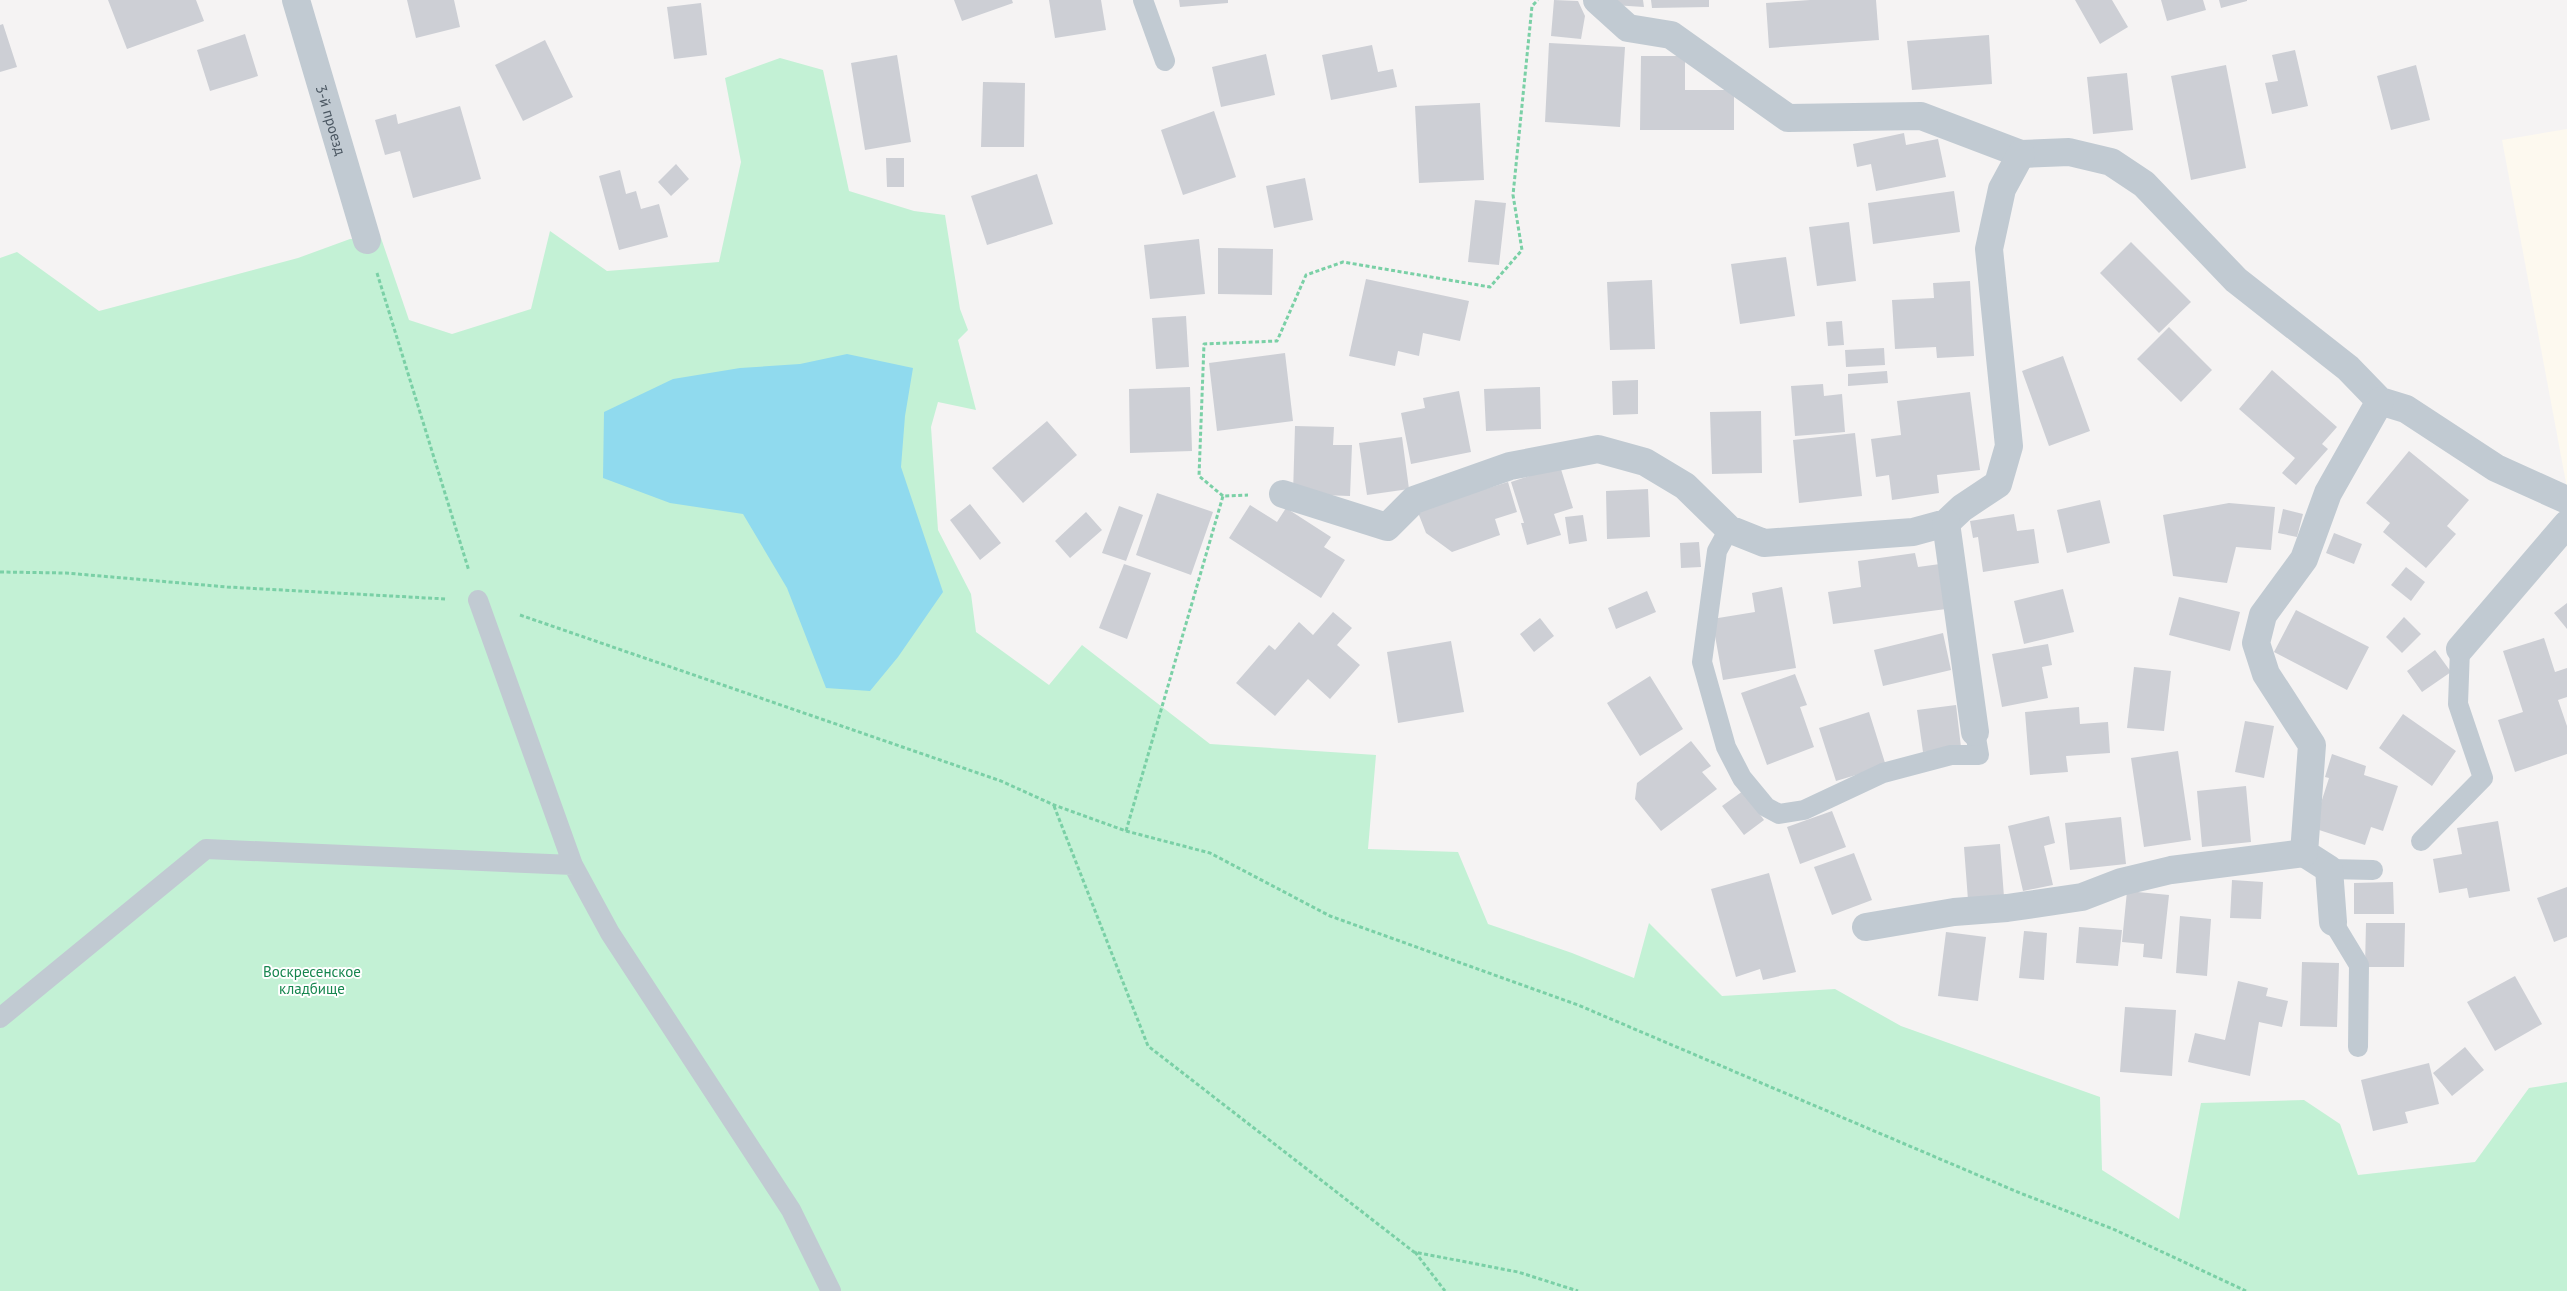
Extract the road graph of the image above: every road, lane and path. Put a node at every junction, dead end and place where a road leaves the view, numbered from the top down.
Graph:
1 (296, 0) edge
2 (1143, 0) edge
3 (1538, 0) edge
4 (1597, 0) edge
5 (1164, 61) dead end
6 (2021, 154) junction
7 (366, 240) joint
8 (2380, 401) junction
9 (1283, 494) joint
10 (1223, 496) junction
11 (2567, 500) edge
12 (1946, 523) junction
13 (2567, 524) edge
14 (1729, 529) junction
15 (0, 572) edge
16 (478, 600) junction
17 (2460, 650) joint
18 (1975, 732) joint
19 (1054, 805) junction
20 (1126, 831) junction
21 (2421, 842) dead end
22 (2304, 853) junction
23 (573, 865) junction
24 (2329, 869) junction
25 (2373, 870) dead end
26 (2333, 922) joint
27 (1866, 926) dead end
28 (0, 1018) edge
29 (2358, 1047) dead end
30 (1414, 1252) junction
31 (830, 1291) edge
32 (1445, 1291) edge
33 (1578, 1291) edge
34 (2246, 1291) edge

1 - 7 street, 3-й проезд
2 - 5 lane
3 - 10 path
4 - 6 street
6 - 8 street
6 - 12 street
7 - 16 path
8 - 11 street
8 - 22 street
9 - 10 path
9 - 14 street
10 - 20 path
12 - 14 street
12 - 18 street
13 - 17 street
14 - 18 lane
15 - 16 path
16 - 19 path
16 - 23 lane
17 - 21 lane
19 - 20 path
19 - 30 path
20 - 34 path
22 - 24 street
22 - 27 street
23 - 28 lane
23 - 31 lane
24 - 25 lane
24 - 26 street
26 - 29 lane
30 - 32 path
30 - 33 path

